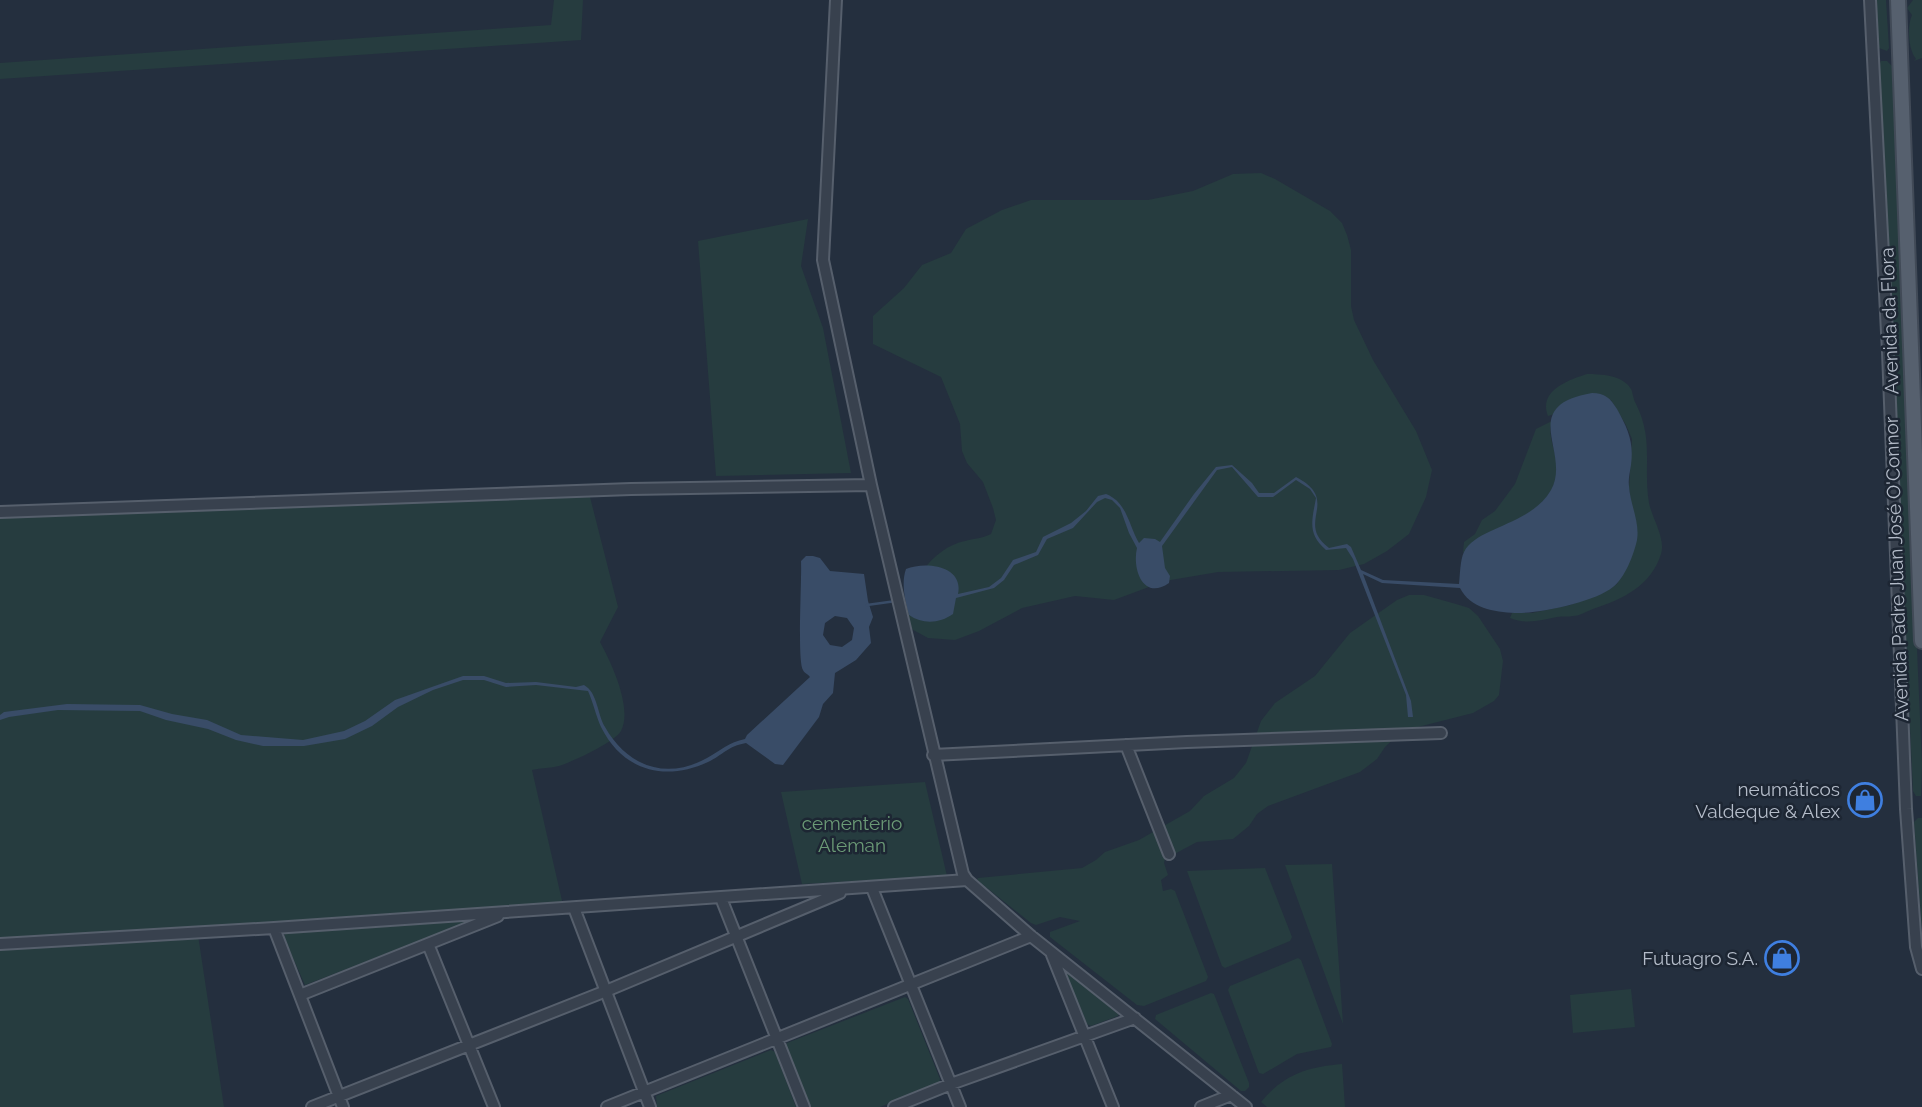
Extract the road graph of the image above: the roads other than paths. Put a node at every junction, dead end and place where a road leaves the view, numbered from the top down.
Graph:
1 (836, 0) edge
2 (1870, 0) edge
3 (1898, 0) edge
4 (872, 485) junction
5 (0, 512) edge
6 (1922, 641) edge
7 (1441, 733) dead end
8 (1126, 745) junction
9 (933, 755) junction
10 (1169, 854) dead end
11 (967, 880) junction
12 (873, 888) junction
13 (849, 889) junction
14 (721, 898) junction
15 (575, 908) junction
16 (508, 912) junction
17 (274, 928) junction
18 (736, 936) junction
19 (1031, 936) junction
20 (0, 944) edge
21 (428, 944) junction
22 (1051, 952) junction
23 (1922, 969) edge
24 (911, 985) junction
25 (606, 991) junction
26 (300, 995) junction
27 (1135, 1018) junction
28 (1084, 1036) junction
29 (777, 1040) junction
30 (469, 1045) junction
31 (951, 1084) junction
32 (645, 1092) junction
33 (1231, 1095) junction
34 (341, 1102) edge
35 (312, 1107) edge
36 (494, 1107) edge
37 (607, 1107) edge
38 (650, 1107) edge
39 (804, 1107) edge
40 (894, 1107) edge
41 (960, 1107) edge
42 (1113, 1107) edge
43 (1201, 1107) edge
44 (1246, 1107) edge

1 - 4 street
2 - 23 street, Avenida Padre Juan José O'Connor
3 - 6 main road, Avenida da Flora
4 - 5 street
4 - 9 street
7 - 8 street
8 - 9 street
8 - 10 street
9 - 11 street
11 - 12 street
11 - 19 street
12 - 13 street
12 - 24 street
13 - 14 street
13 - 18 street
14 - 15 street
14 - 18 street
15 - 16 street
15 - 25 street
16 - 17 street
16 - 21 street
17 - 20 street
17 - 26 street
18 - 25 street
18 - 29 street
19 - 22 street
19 - 24 street
21 - 26 street
21 - 30 street
22 - 27 street
22 - 28 street
24 - 29 street
24 - 31 street
25 - 30 street
25 - 32 street
26 - 34 street
27 - 28 street
27 - 33 street
28 - 31 street
28 - 42 street
29 - 32 street
29 - 39 street
30 - 34 street
30 - 36 street
31 - 40 street
31 - 41 street
32 - 37 street
32 - 38 street
33 - 43 street
33 - 44 street
34 - 35 street

